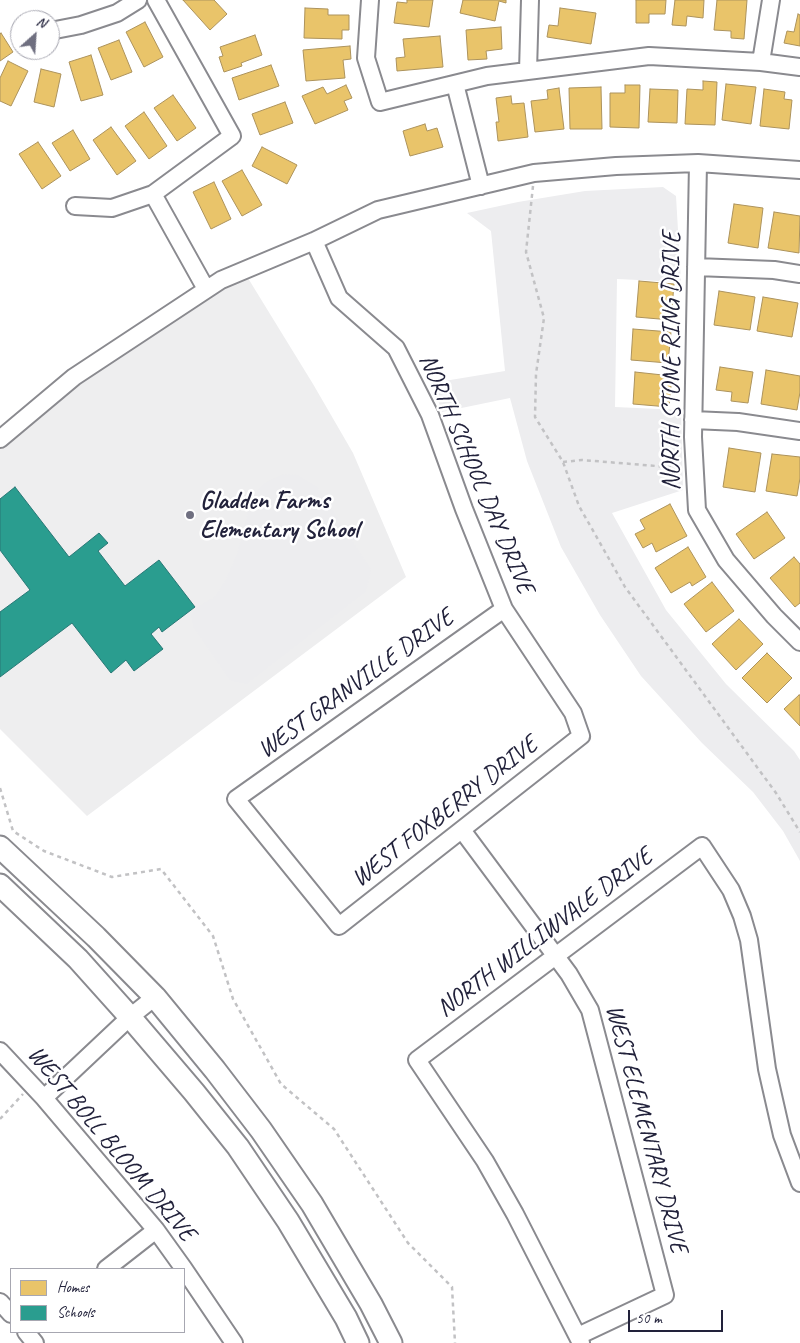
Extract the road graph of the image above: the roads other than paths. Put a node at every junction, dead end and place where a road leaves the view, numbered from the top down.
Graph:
1 (138, 0) edge
2 (156, 0) edge
3 (370, 0) edge
4 (530, 0) edge
5 (771, 0) edge
6 (60, 29) edge
7 (761, 62) junction
8 (800, 66) edge
9 (528, 71) junction
10 (455, 84) junction
11 (698, 163) junction
12 (800, 170) edge
13 (482, 186) junction
14 (153, 194) junction
15 (75, 206) dead end
16 (314, 241) junction
17 (696, 267) junction
18 (800, 274) edge
19 (206, 290) junction
20 (693, 420) junction
21 (800, 431) edge
22 (0, 439) edge
23 (504, 609) junction
24 (800, 642) edge
25 (581, 736) joint
26 (462, 830) junction
27 (0, 847) edge
28 (0, 885) edge
29 (339, 926) joint
30 (556, 955) junction
31 (155, 997) junction
32 (130, 1017) junction
33 (0, 1051) edge
34 (44, 1098) junction
35 (800, 1183) edge
36 (156, 1230) junction
37 (107, 1268) edge
38 (183, 1268) edge
39 (185, 1270) edge
40 (0, 1302) edge
41 (10, 1313) edge
42 (27, 1333) edge
43 (580, 1340) edge
44 (35, 1343) edge
45 (234, 1343) edge
46 (358, 1343) edge
47 (391, 1343) edge

1 - 6 street
2 - 14 street
3 - 10 street
4 - 9 street
5 - 7 street
7 - 8 street
7 - 9 street
9 - 10 street
10 - 13 street
11 - 12 street
11 - 13 street
11 - 17 street, NORTH STONE RING DRIVE
13 - 16 street
14 - 15 street
14 - 19 street
16 - 19 street
16 - 23 street, NORTH SCHOOL DAY DRIVE
17 - 18 street
17 - 20 street, NORTH STONE RING DRIVE
19 - 22 street
20 - 21 street
20 - 24 street, NORTH STONE RING DRIVE
23 - 25 street, NORTH SCHOOL DAY DRIVE
23 - 29 street, WEST GRANVILLE DRIVE
25 - 26 street, WEST FOXBERRY DRIVE
26 - 29 street, WEST FOXBERRY DRIVE
26 - 30 street, WEST ELEMENTARY DRIVE
27 - 31 main road
28 - 32 main road
30 - 35 street, NORTH WILLIWVALE DRIVE
30 - 43 street, WEST ELEMENTARY DRIVE
30 - 43 street, NORTH WILLIWVALE DRIVE
31 - 32 street
31 - 47 main road
32 - 34 street
32 - 46 main road
33 - 34 street, WEST BOLL BLOOM DRIVE
34 - 36 street, WEST BOLL BLOOM DRIVE
36 - 37 street
36 - 38 street, WEST BOLL BLOOM DRIVE
39 - 45 street, WEST BOLL BLOOM DRIVE
40 - 41 street
42 - 44 street

